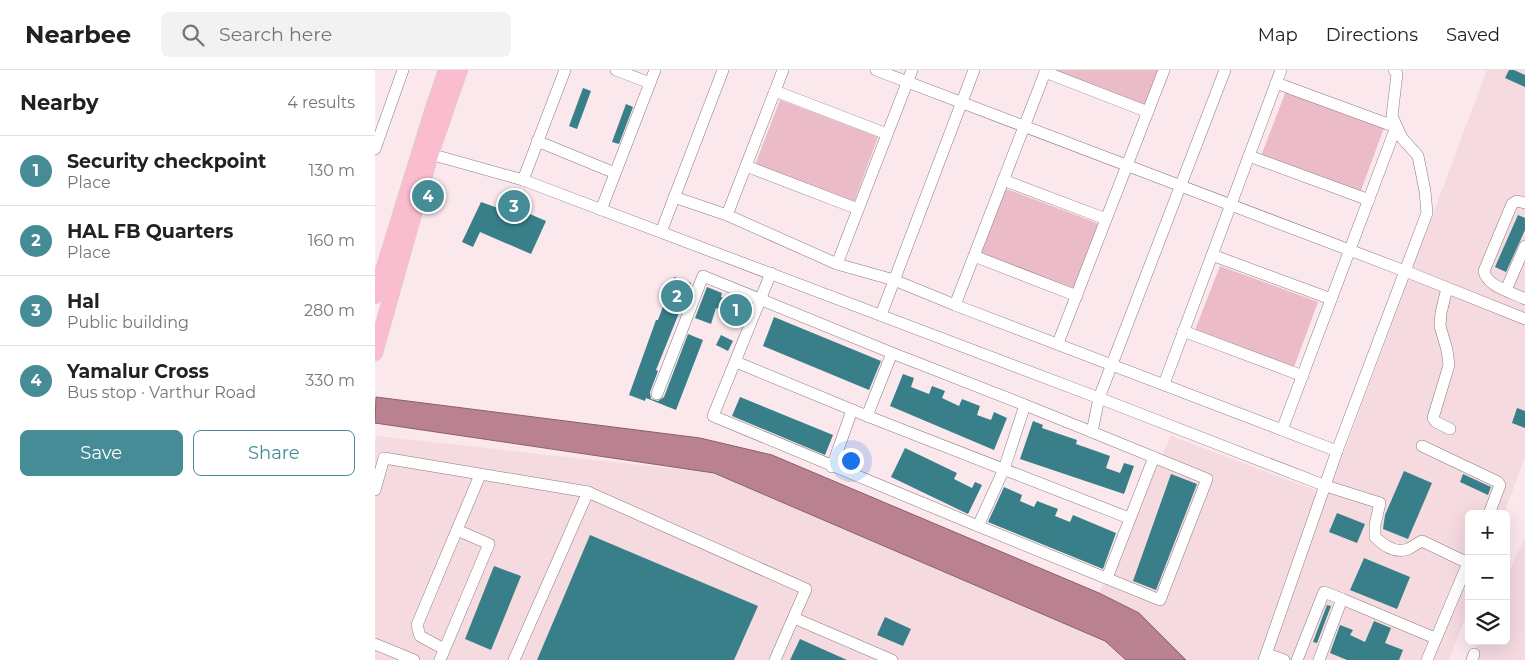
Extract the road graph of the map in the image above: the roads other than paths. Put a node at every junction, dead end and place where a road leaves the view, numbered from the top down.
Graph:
1 (403, 70) edge
2 (446, 70) edge
3 (460, 70) edge
4 (565, 70) edge
5 (616, 70) edge
6 (655, 70) edge
7 (723, 70) edge
8 (783, 70) edge
9 (876, 70) edge
10 (912, 70) edge
11 (974, 70) edge
12 (1164, 70) edge
13 (1225, 70) edge
14 (1281, 70) edge
15 (1394, 70) edge
16 (1045, 71) edge
17 (907, 82) junction
18 (650, 83) junction
19 (1276, 83) junction
20 (775, 91) junction
21 (962, 103) junction
22 (1148, 112) junction
23 (1024, 126) junction
24 (1396, 127) junction
25 (887, 134) junction
26 (537, 142) junction
27 (375, 149) edge
28 (425, 153) junction
29 (1249, 156) junction
30 (746, 166) junction
31 (1127, 166) junction
32 (615, 173) junction
33 (523, 180) junction
34 (1003, 180) junction
35 (1181, 186) junction
36 (674, 197) junction
37 (1369, 200) junction
38 (1525, 203) edge
39 (1231, 205) junction
40 (858, 209) junction
41 (601, 210) junction
42 (727, 215) junction
43 (1106, 219) junction
44 (661, 232) junction
45 (1525, 246) edge
46 (1349, 250) junction
47 (1212, 255) junction
48 (973, 256) junction
49 (837, 264) junction
50 (1405, 272) junction
51 (771, 273) junction
52 (894, 280) junction
53 (1447, 288) junction
54 (1506, 290) junction
55 (375, 296) edge
56 (1077, 296) junction
57 (1525, 298) edge
58 (761, 299) junction
59 (1331, 299) junction
60 (955, 305) junction
61 (881, 315) junction
62 (1525, 319) edge
63 (1183, 331) junction
64 (1058, 343) junction
65 (375, 353) edge
66 (892, 353) junction
67 (736, 362) junction
68 (1112, 364) junction
69 (1303, 376) junction
70 (1163, 384) junction
71 (657, 394) dead end
72 (1099, 398) junction
73 (1025, 405) junction
74 (852, 410) junction
75 (867, 416) junction
76 (1450, 429) dead end
77 (1282, 430) junction
78 (1092, 432) junction
79 (1422, 446) dead end
80 (1337, 451) junction
81 (1154, 457) junction
82 (832, 466) junction
83 (1004, 469) junction
84 (481, 475) junction
85 (1326, 486) junction
86 (375, 490) edge
87 (588, 492) junction
88 (1491, 510) edge
89 (1129, 518) junction
90 (978, 526) junction
91 (457, 530) junction
92 (1465, 561) edge
93 (1465, 569) edge
94 (1107, 578) junction
95 (1342, 599) junction
96 (794, 618) junction
97 (1435, 638) junction
98 (375, 644) edge
99 (442, 655) edge
100 (1265, 657) edge
101 (414, 660) edge
102 (514, 660) edge
103 (775, 660) edge
104 (892, 660) edge
105 (1284, 660) edge
106 (1297, 660) edge
107 (1319, 660) edge
108 (1427, 660) edge

1 - 27 street
2 - 28 main road
3 - 28 main road
4 - 26 street
5 - 18 street
6 - 18 street
7 - 36 street
8 - 20 street
9 - 17 street
10 - 17 street
11 - 21 street
12 - 22 street
13 - 35 street
14 - 19 street
15 - 24 street
16 - 22 street
16 - 23 street
17 - 21 street
17 - 25 street
18 - 32 street
19 - 24 street
19 - 29 street
20 - 25 street
20 - 30 street
21 - 23 street
21 - 52 street
22 - 31 street
23 - 31 street
23 - 34 street
24 - 37 street
24 - 50 street
25 - 40 street
26 - 32 street
26 - 33 street
28 - 33 street
28 - 55 main road
28 - 65 main road
29 - 37 street
29 - 39 street
30 - 40 street
30 - 42 street
31 - 35 street
31 - 43 street
32 - 41 street
33 - 41 street
34 - 43 street
34 - 48 street
35 - 39 street
35 - 68 street
36 - 42 street
36 - 44 street
37 - 46 street
38 - 54 street
39 - 46 street
39 - 47 street
40 - 49 street
41 - 44 street
42 - 49 street
43 - 56 street
44 - 51 street
45 - 54 street
46 - 50 street
46 - 59 street
47 - 59 street
47 - 63 street
48 - 56 street
48 - 60 street
49 - 52 street
50 - 53 street
50 - 80 street
51 - 58 street
51 - 61 street
52 - 60 street
52 - 61 street
53 - 62 street
53 - 76 street
54 - 57 street
56 - 64 street
58 - 66 street
58 - 67 street
58 - 71 street
59 - 69 street
60 - 64 street
61 - 72 street
63 - 69 street
63 - 70 street
64 - 68 street
66 - 73 street
66 - 75 street
67 - 74 street
67 - 82 street
68 - 70 street
68 - 72 street
69 - 77 street
70 - 77 street
72 - 78 street
72 - 85 street
73 - 78 street
73 - 83 street
74 - 75 street
74 - 82 street
75 - 83 street
77 - 80 street
78 - 81 street
79 - 88 street
80 - 85 street
81 - 89 street
81 - 94 street
82 - 90 street
83 - 89 street
83 - 90 street
84 - 86 street
84 - 87 street
84 - 91 street
85 - 92 street
85 - 100 street
87 - 96 street
87 - 102 street
89 - 94 street
90 - 94 street
91 - 99 street
91 - 99 street
93 - 97 street
95 - 97 street
95 - 106 street
95 - 107 street
96 - 103 street
96 - 104 street
97 - 108 street
98 - 101 street
100 - 105 street

